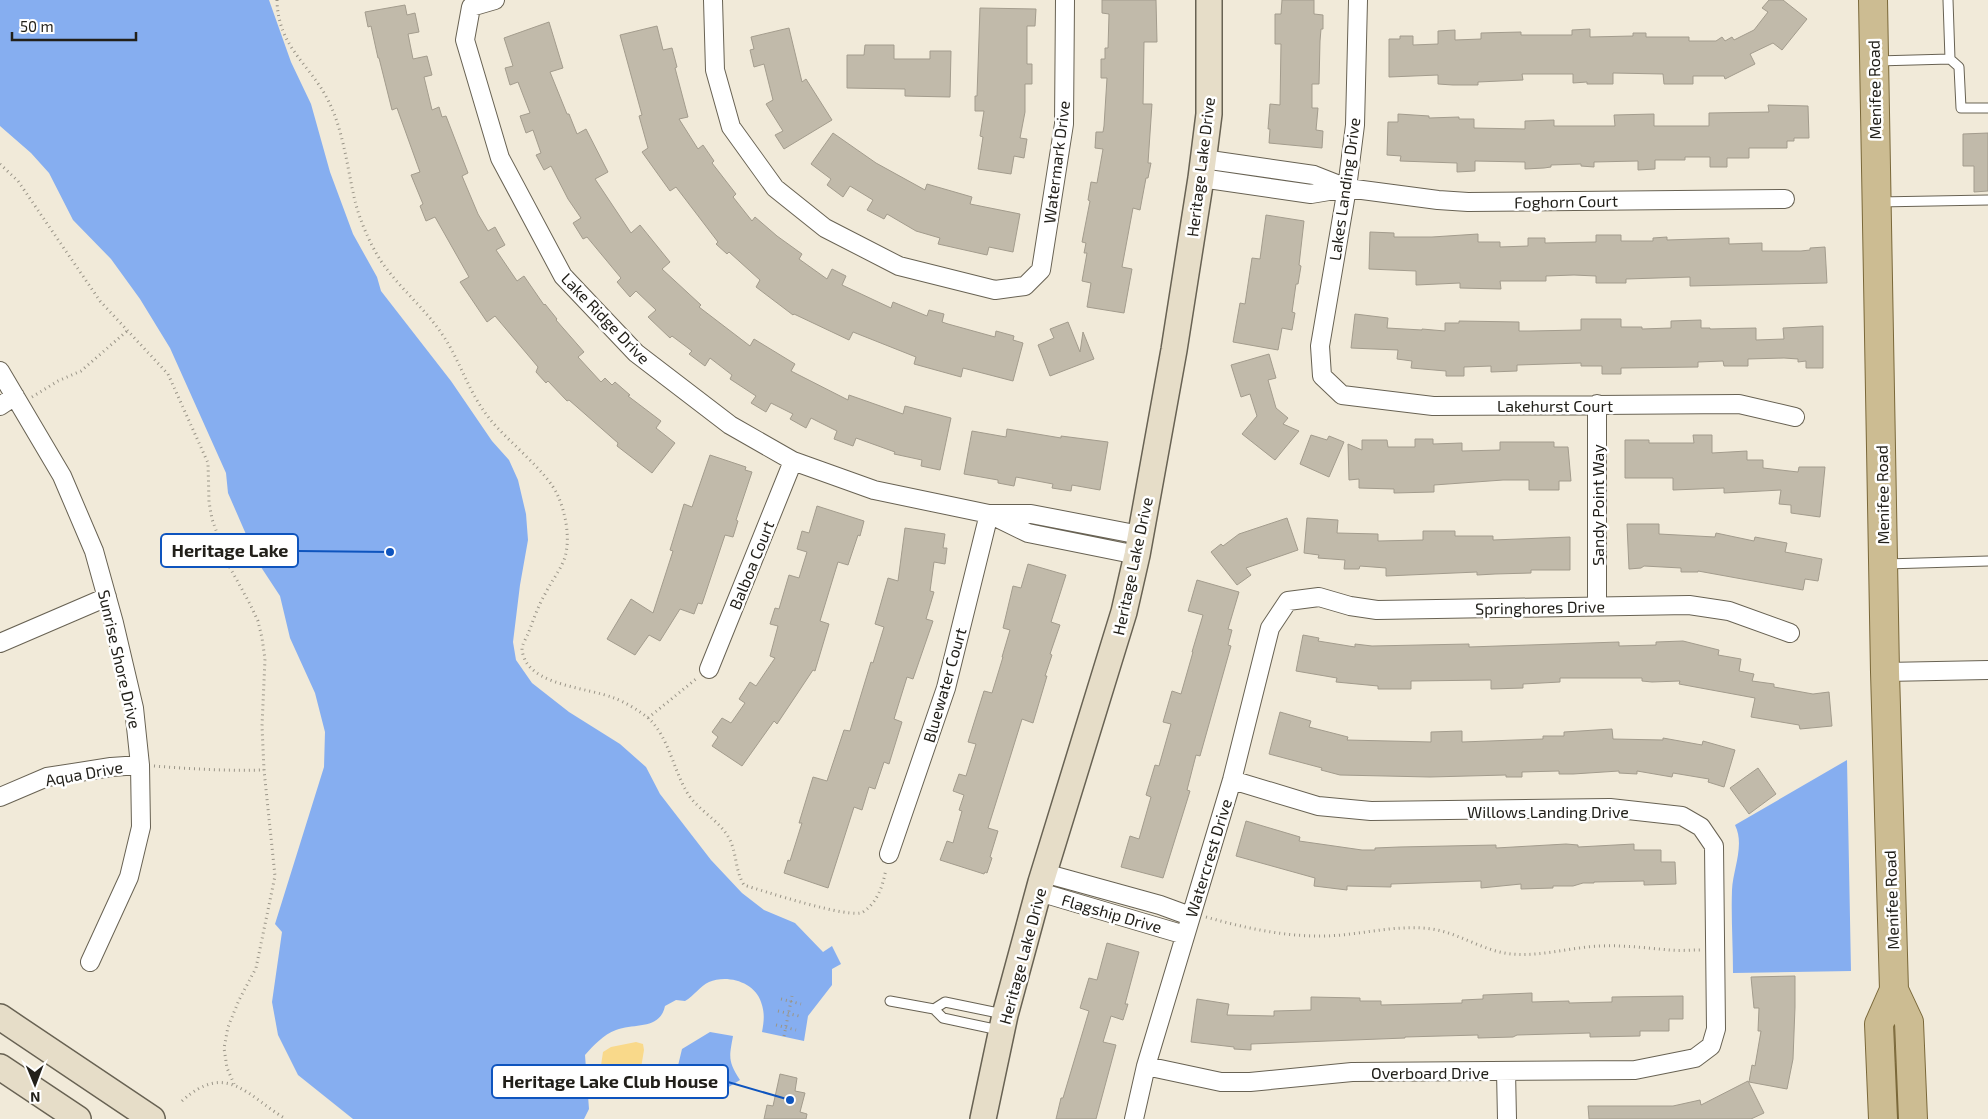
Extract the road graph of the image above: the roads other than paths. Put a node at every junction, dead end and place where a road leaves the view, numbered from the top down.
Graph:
1 (495, 0) edge
2 (713, 0) edge
3 (1065, 0) edge
4 (1209, 0) edge
5 (1358, 0) edge
6 (1872, 0) edge
7 (1948, 0) edge
8 (1950, 59) junction
9 (1874, 61) junction
10 (1988, 108) edge
11 (1202, 169) junction
12 (1347, 188) junction
13 (1785, 199) dead end
14 (1988, 200) edge
15 (1876, 202) junction
16 (0, 371) edge
17 (1322, 376) joint
18 (15, 396) junction
19 (1597, 404) junction
20 (0, 406) edge
21 (1795, 417) dead end
22 (793, 461) junction
23 (989, 514) junction
24 (1139, 545) junction
25 (1988, 561) edge
26 (1883, 564) junction
27 (107, 597) junction
28 (1288, 601) joint
29 (1597, 606) junction
30 (1790, 633) dead end
31 (0, 643) edge
32 (709, 668) road end
33 (1988, 670) edge
34 (1885, 672) junction
35 (140, 765) junction
36 (1232, 780) junction
37 (0, 797) edge
38 (889, 854) road end
39 (1042, 882) junction
40 (1191, 914) junction
41 (1185, 935) junction
42 (90, 962) dead end
43 (1894, 990) junction
44 (890, 1001) dead end
45 (934, 1009) junction
46 (0, 1017) edge
47 (1003, 1022) junction
48 (1711, 1046) joint
49 (1146, 1066) junction
50 (0, 1067) edge
51 (1506, 1071) junction
52 (78, 1119) edge
53 (152, 1119) edge
54 (983, 1119) edge
55 (1134, 1119) edge
56 (1507, 1119) edge
57 (1883, 1119) edge
58 (1913, 1119) edge

1 - 22 street, Lake Ridge Drive
2 - 3 street, Watermark Drive
4 - 11 street, Heritage Lake Drive
5 - 12 street, Lakes Landing Drive
6 - 9 main road, Menifee Road
7 - 8 lane
8 - 9 lane
8 - 10 lane
9 - 15 main road, Menifee Road
11 - 12 street, Foghorn Court
11 - 24 street, Heritage Lake Drive
12 - 13 street, Foghorn Court
12 - 17 street, Lakes Landing Drive
14 - 15 lane
15 - 26 main road, Menifee Road
16 - 18 street, Sunrise Shore Drive
17 - 19 street, Lakehurst Court
18 - 20 street
18 - 27 street, Sunrise Shore Drive
19 - 21 street, Lakehurst Court
19 - 29 street, Sandy Point Way
22 - 23 street, Lake Ridge Drive
22 - 32 street, Balboa Court
23 - 24 street, Lake Ridge Drive
23 - 38 street, Bluewater Court
24 - 39 street, Heritage Lake Drive
25 - 26 lane
26 - 34 main road, Menifee Road
27 - 31 street
27 - 35 street, Sunrise Shore Drive
28 - 29 street, Springhores Drive
28 - 36 street, Watercrest Drive
29 - 30 street, Springhores Drive
33 - 34 street
34 - 43 main road, Menifee Road
35 - 37 street, Aqua Drive
35 - 42 street, Sunrise Shore Drive
36 - 40 street, Watercrest Drive
36 - 48 street, Willows Landing Drive
39 - 40 street, Flagship Drive
39 - 41 street, Flagship Drive
39 - 47 street, Heritage Lake Drive
40 - 41 street, Watercrest Drive
41 - 49 street, Watercrest Drive
43 - 57 main road, Menifee Road
43 - 58 main road, Menifee Road
44 - 45 lane
45 - 47 lane
45 - 47 lane
46 - 53 street
47 - 54 street, Heritage Lake Drive
48 - 51 street, Overboard Drive
49 - 51 street, Overboard Drive
49 - 55 street, Watercrest Drive
50 - 52 street
51 - 56 street

